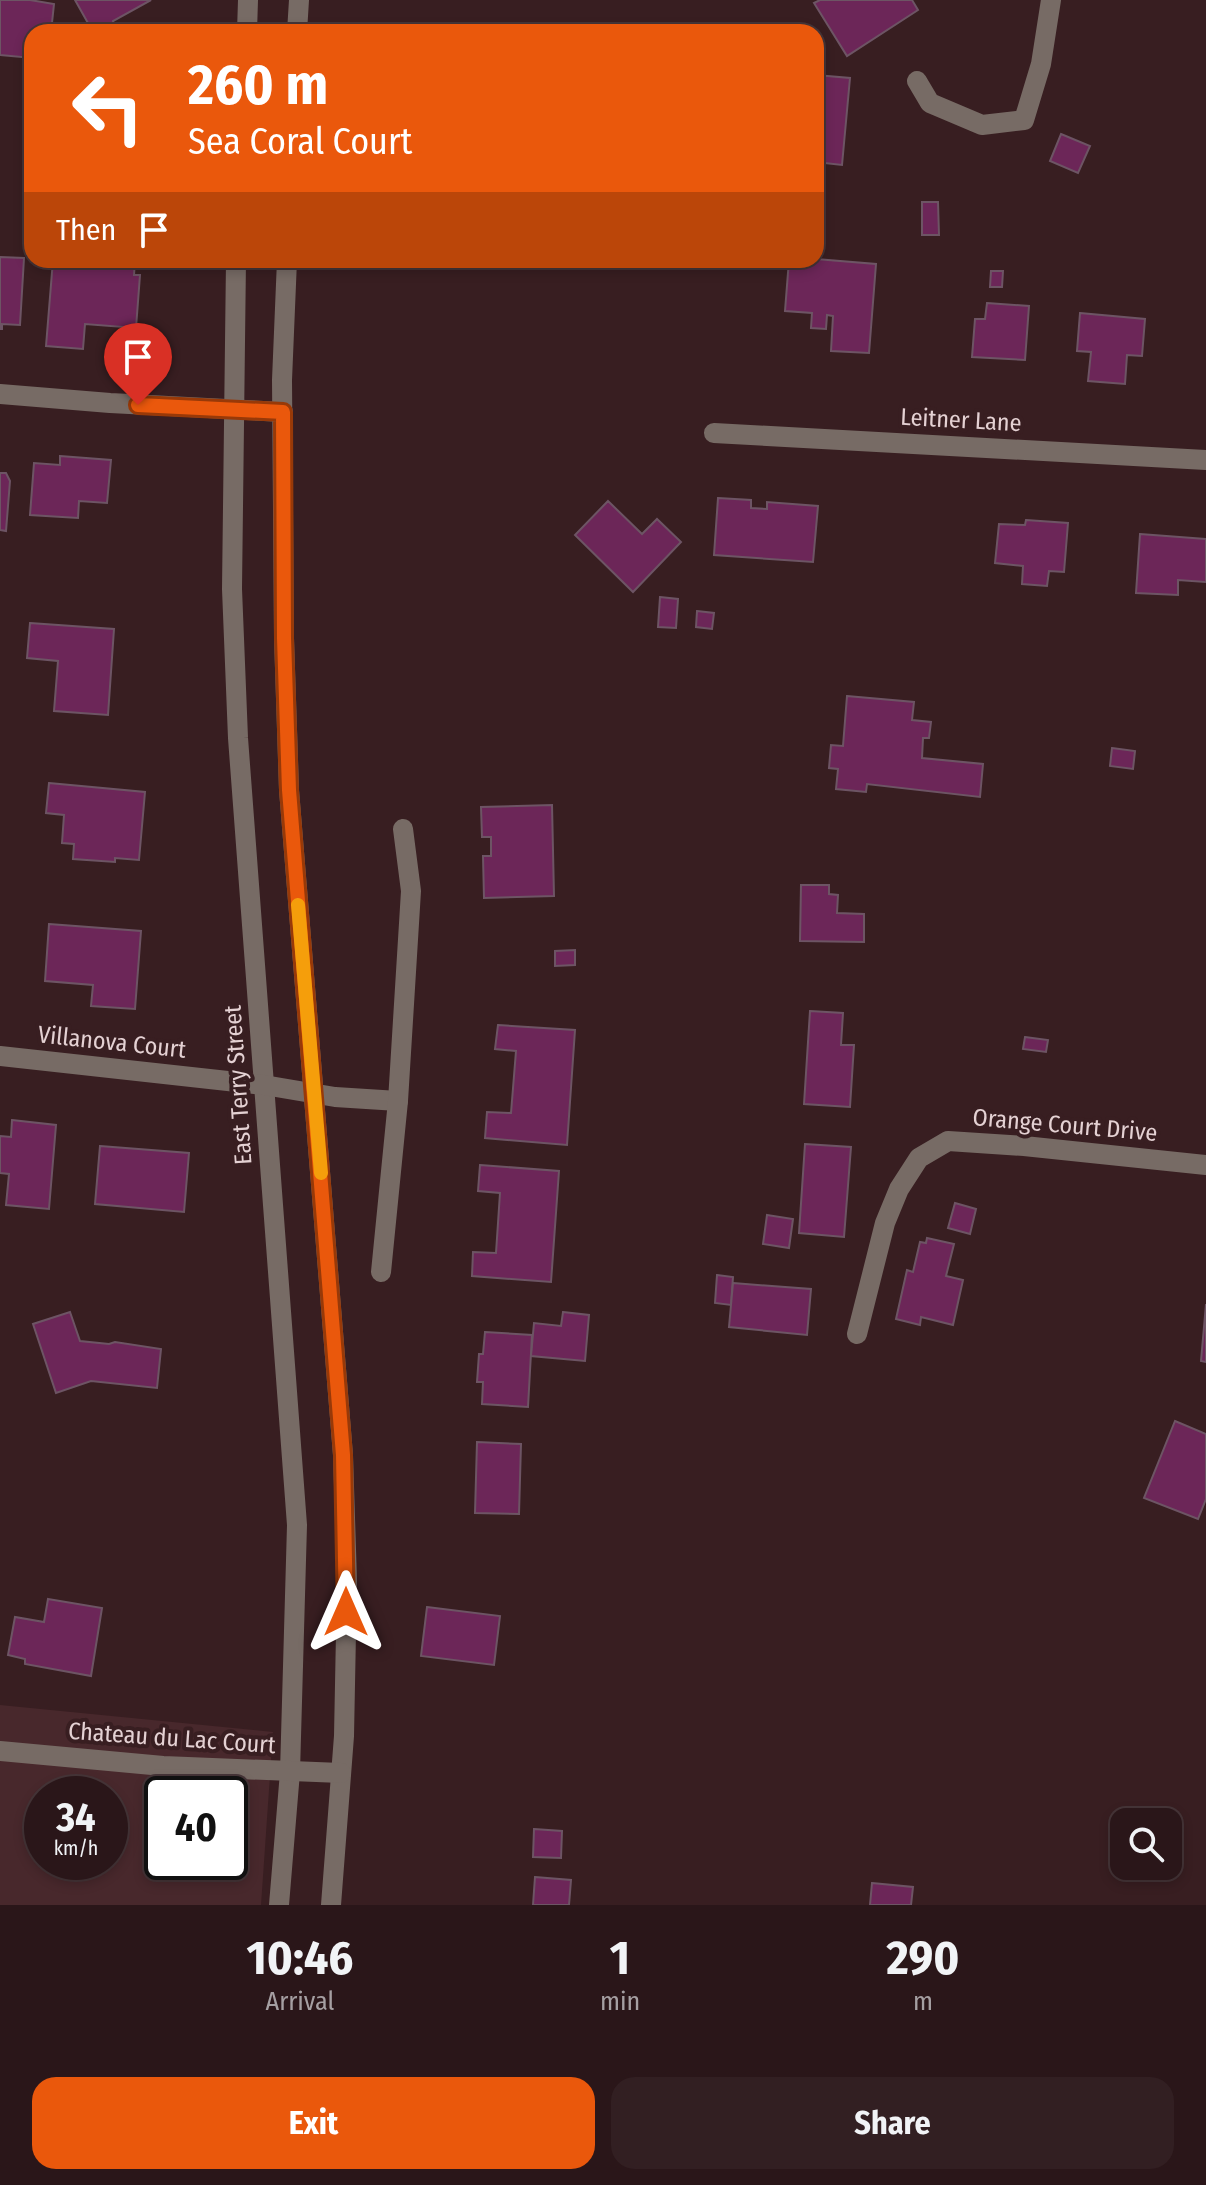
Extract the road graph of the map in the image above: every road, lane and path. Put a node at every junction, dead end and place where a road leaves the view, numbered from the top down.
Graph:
1 (248, 0) edge
2 (299, 0) edge
3 (1051, 0) edge
4 (247, 24) edge
5 (298, 24) edge
6 (917, 81) dead end
7 (236, 268) edge
8 (287, 268) edge
9 (0, 394) edge
10 (233, 410) junction
11 (283, 412) junction
12 (714, 433) dead end
13 (1206, 460) edge
14 (403, 829) dead end
15 (0, 1056) edge
16 (264, 1085) junction
17 (314, 1094) junction
18 (398, 1101) junction
19 (1206, 1165) edge
20 (381, 1272) dead end
21 (857, 1334) dead end
22 (0, 1751) edge
23 (290, 1772) junction
24 (341, 1773) junction
25 (279, 1905) edge
26 (331, 1905) edge

1 - 4 street
2 - 5 street
3 - 6 street
7 - 10 street, East Terry Street
8 - 11 street
9 - 10 street
10 - 11 street
10 - 16 street, East Terry Street
11 - 17 street
12 - 13 street, Leitner Lane
14 - 18 street
15 - 16 street, Villanova Court
16 - 17 street, Villanova Court
16 - 23 street, East Terry Street
17 - 18 street, Villanova Court
17 - 24 street
18 - 20 street
19 - 21 street, Orange Court Drive
22 - 23 street, Chateau du Lac Court
23 - 24 street, Chateau du Lac Court
23 - 25 street, East Terry Street
24 - 26 street

